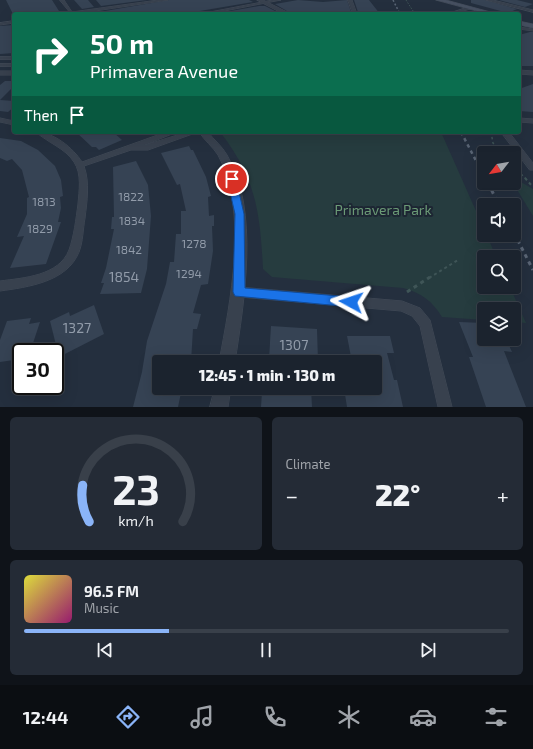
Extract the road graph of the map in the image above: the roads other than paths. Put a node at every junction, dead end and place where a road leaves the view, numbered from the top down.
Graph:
1 (62, 0) edge
2 (128, 0) edge
3 (166, 0) edge
4 (259, 0) edge
5 (279, 0) edge
6 (350, 0) edge
7 (430, 0) edge
8 (439, 0) edge
9 (488, 0) edge
10 (264, 3) junction
11 (133, 5) junction
12 (468, 9) junction
13 (531, 9) edge
14 (70, 12) edge
15 (79, 12) edge
16 (221, 12) edge
17 (284, 12) edge
18 (354, 12) edge
19 (457, 12) edge
20 (478, 12) edge
21 (484, 12) edge
22 (0, 17) edge
23 (12, 22) edge
24 (521, 22) edge
25 (1, 24) edge
26 (532, 27) edge
27 (521, 28) edge
28 (0, 58) edge
29 (12, 58) edge
30 (0, 65) edge
31 (12, 65) edge
32 (521, 72) edge
33 (0, 73) edge
34 (12, 73) edge
35 (533, 73) edge
36 (0, 120) edge
37 (521, 120) edge
38 (533, 121) edge
39 (12, 123) edge
40 (43, 134) edge
41 (167, 134) edge
42 (188, 134) edge
43 (205, 134) edge
44 (507, 134) edge
45 (130, 149) junction
46 (81, 165) junction
47 (533, 168) edge
48 (0, 286) edge
49 (239, 292) junction
50 (228, 355) edge
51 (222, 395) edge
52 (219, 407) edge
53 (445, 407) edge

1 - 14 street
2 - 11 street
3 - 11 street
4 - 10 street
5 - 10 street
6 - 18 street
7 - 12 main road
8 - 12 main road
9 - 13 street
10 - 16 street
10 - 17 street
11 - 15 street
12 - 19 street
12 - 20 main road
12 - 21 main road
22 - 25 street
23 - 25 street
24 - 26 main road
26 - 27 street
28 - 29 lane
30 - 31 lane
32 - 35 street
33 - 34 street
36 - 39 street
37 - 38 street
40 - 46 street
41 - 45 street
42 - 45 street
43 - 49 street
44 - 47 street
45 - 46 street
46 - 48 street
49 - 50 street
49 - 53 street
51 - 52 street

